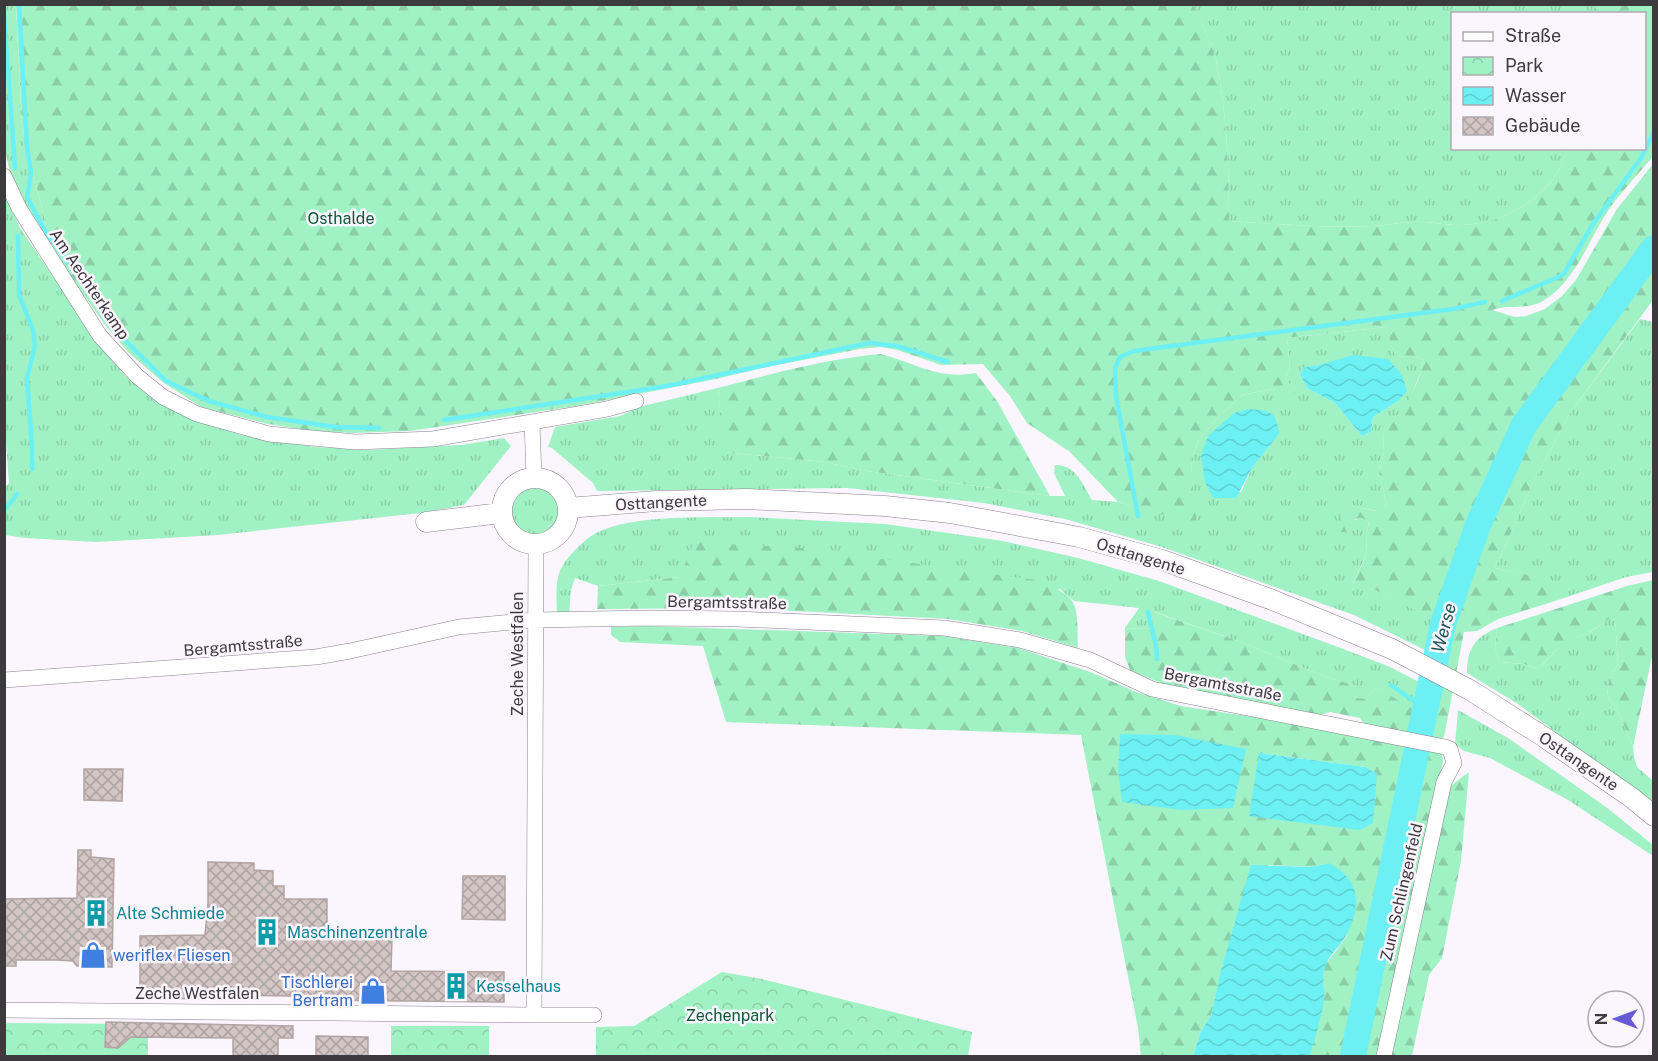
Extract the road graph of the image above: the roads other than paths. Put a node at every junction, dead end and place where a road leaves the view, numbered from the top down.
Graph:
1 (4, 176) edge
2 (636, 400) dead end
3 (532, 422) junction
4 (534, 477) junction
5 (568, 508) junction
6 (501, 513) junction
7 (426, 522) dead end
8 (536, 544) junction
9 (534, 620) junction
10 (4, 680) edge
11 (1438, 745) joint
12 (1653, 816) edge
13 (4, 1010) edge
14 (534, 1015) junction
15 (594, 1015) dead end
16 (1383, 1056) edge

1 - 3 street, Am Aechterkamp
2 - 3 street, Am Aechterkamp
3 - 4 street
4 - 5 street
4 - 6 street
5 - 8 street
5 - 12 street, Osttangente
6 - 7 street
6 - 8 street
8 - 9 street, Zeche Westfalen
9 - 10 street, Bergamtsstraße
9 - 11 street, Bergamtsstraße
9 - 14 street, Zeche Westfalen
11 - 16 street, Zum Schlingenfeld
13 - 14 street, Zeche Westfalen
14 - 15 street, Zeche Westfalen

